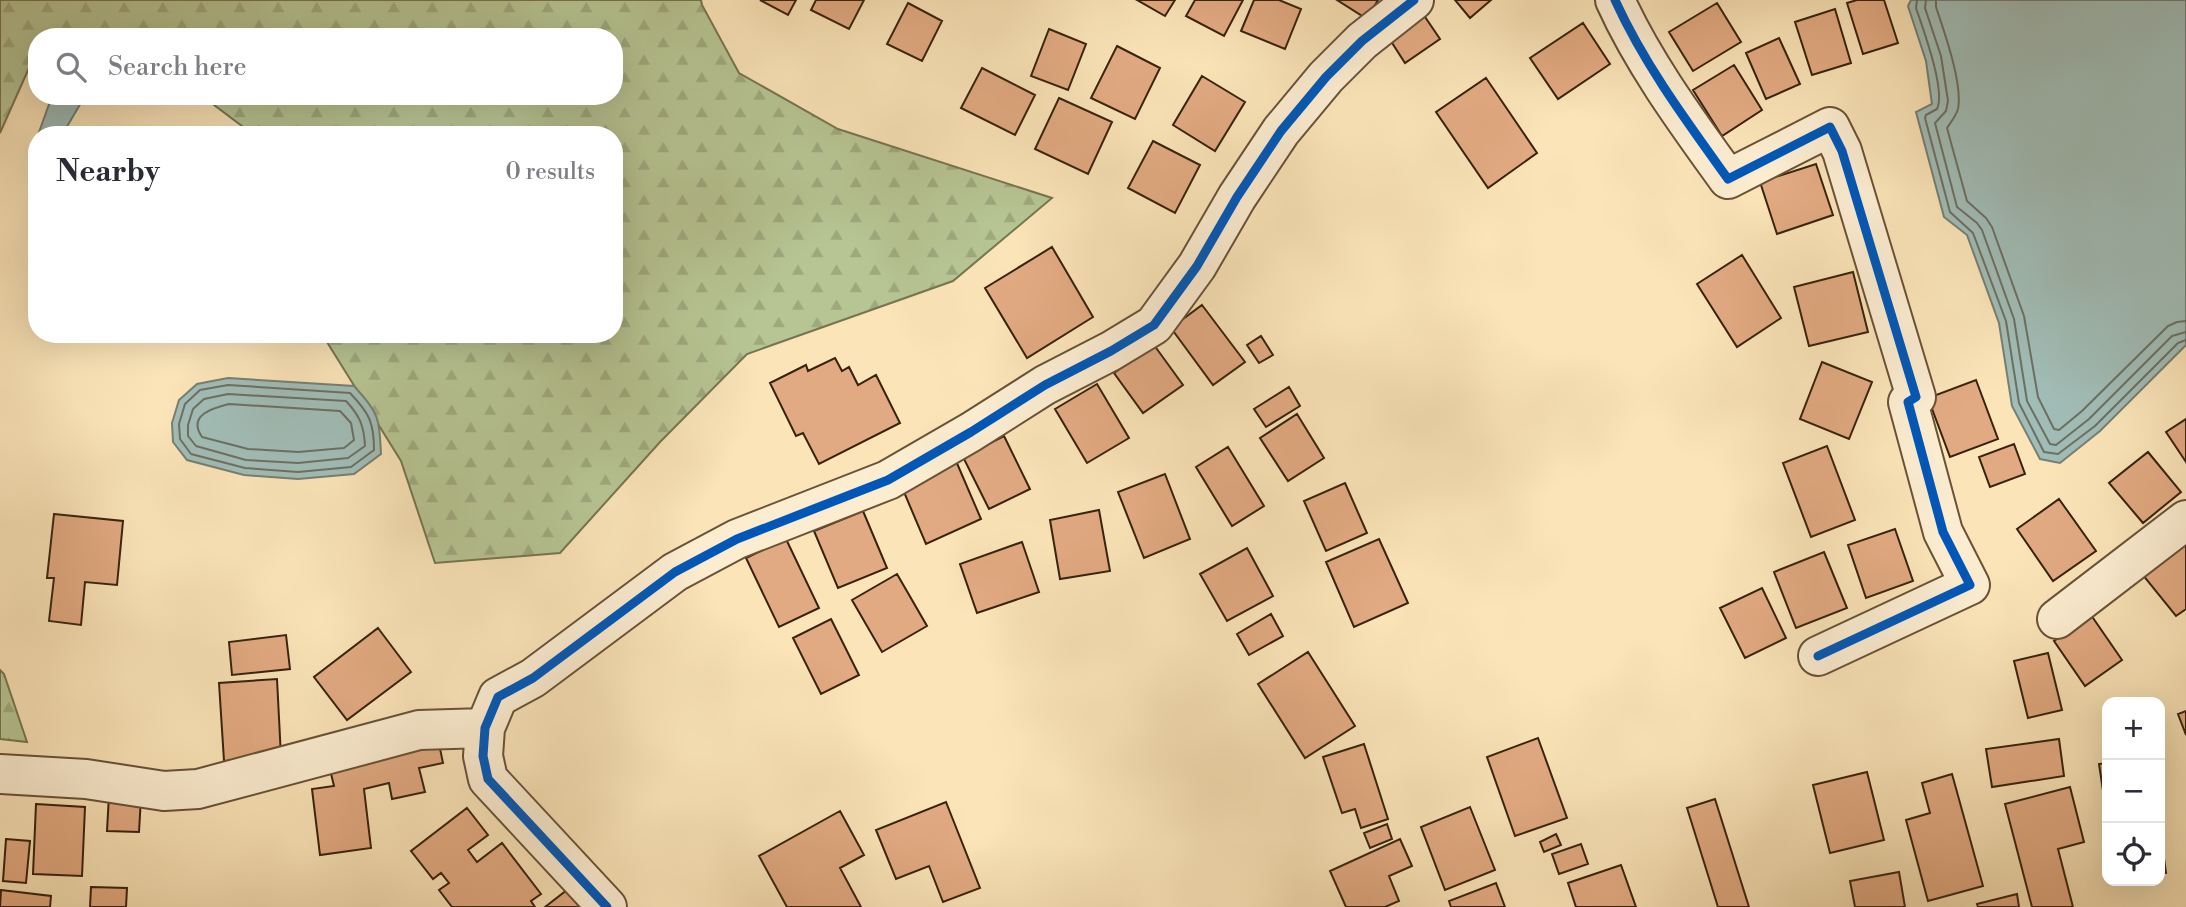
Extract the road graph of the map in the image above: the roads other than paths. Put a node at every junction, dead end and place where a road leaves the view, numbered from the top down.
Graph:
1 (1414, 0) edge
2 (1615, 0) edge
3 (2186, 520) edge
4 (2057, 619) dead end
5 (1818, 656) dead end
6 (485, 728) junction
7 (0, 774) edge
8 (607, 907) edge

1 - 6 street
2 - 5 street
3 - 4 street
6 - 7 street
6 - 8 street

